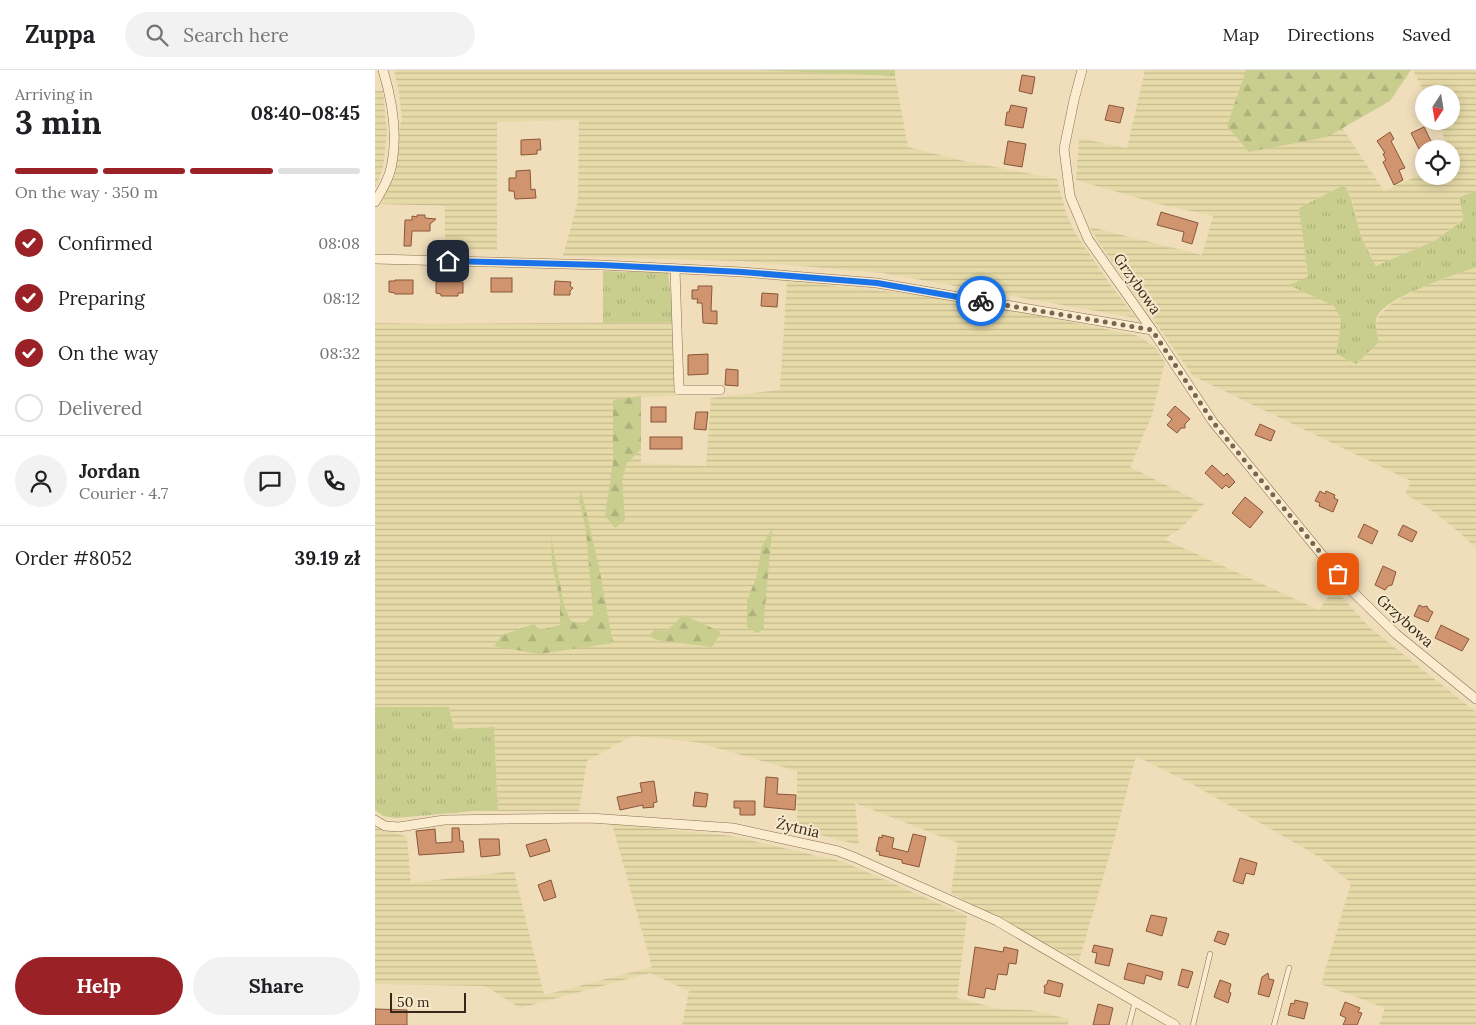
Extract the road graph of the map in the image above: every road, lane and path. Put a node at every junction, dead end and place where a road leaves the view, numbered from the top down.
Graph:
1 (383, 70) edge
2 (1082, 70) edge
3 (375, 202) edge
4 (375, 259) edge
5 (675, 269) junction
6 (1152, 330) junction
7 (720, 390) dead end
8 (1476, 699) edge
9 (375, 820) edge
10 (1210, 954) dead end
11 (1289, 968) dead end
12 (1135, 1002) junction
13 (1129, 1025) edge
14 (1175, 1025) edge
15 (1193, 1025) edge
16 (1274, 1025) edge

1 - 3 street
2 - 6 street, Grzybowa
4 - 5 street
5 - 6 street
5 - 7 street
6 - 8 street, Grzybowa
9 - 12 street, Żytnia
10 - 15 lane
11 - 16 lane
12 - 13 lane
12 - 14 street, Żytnia

